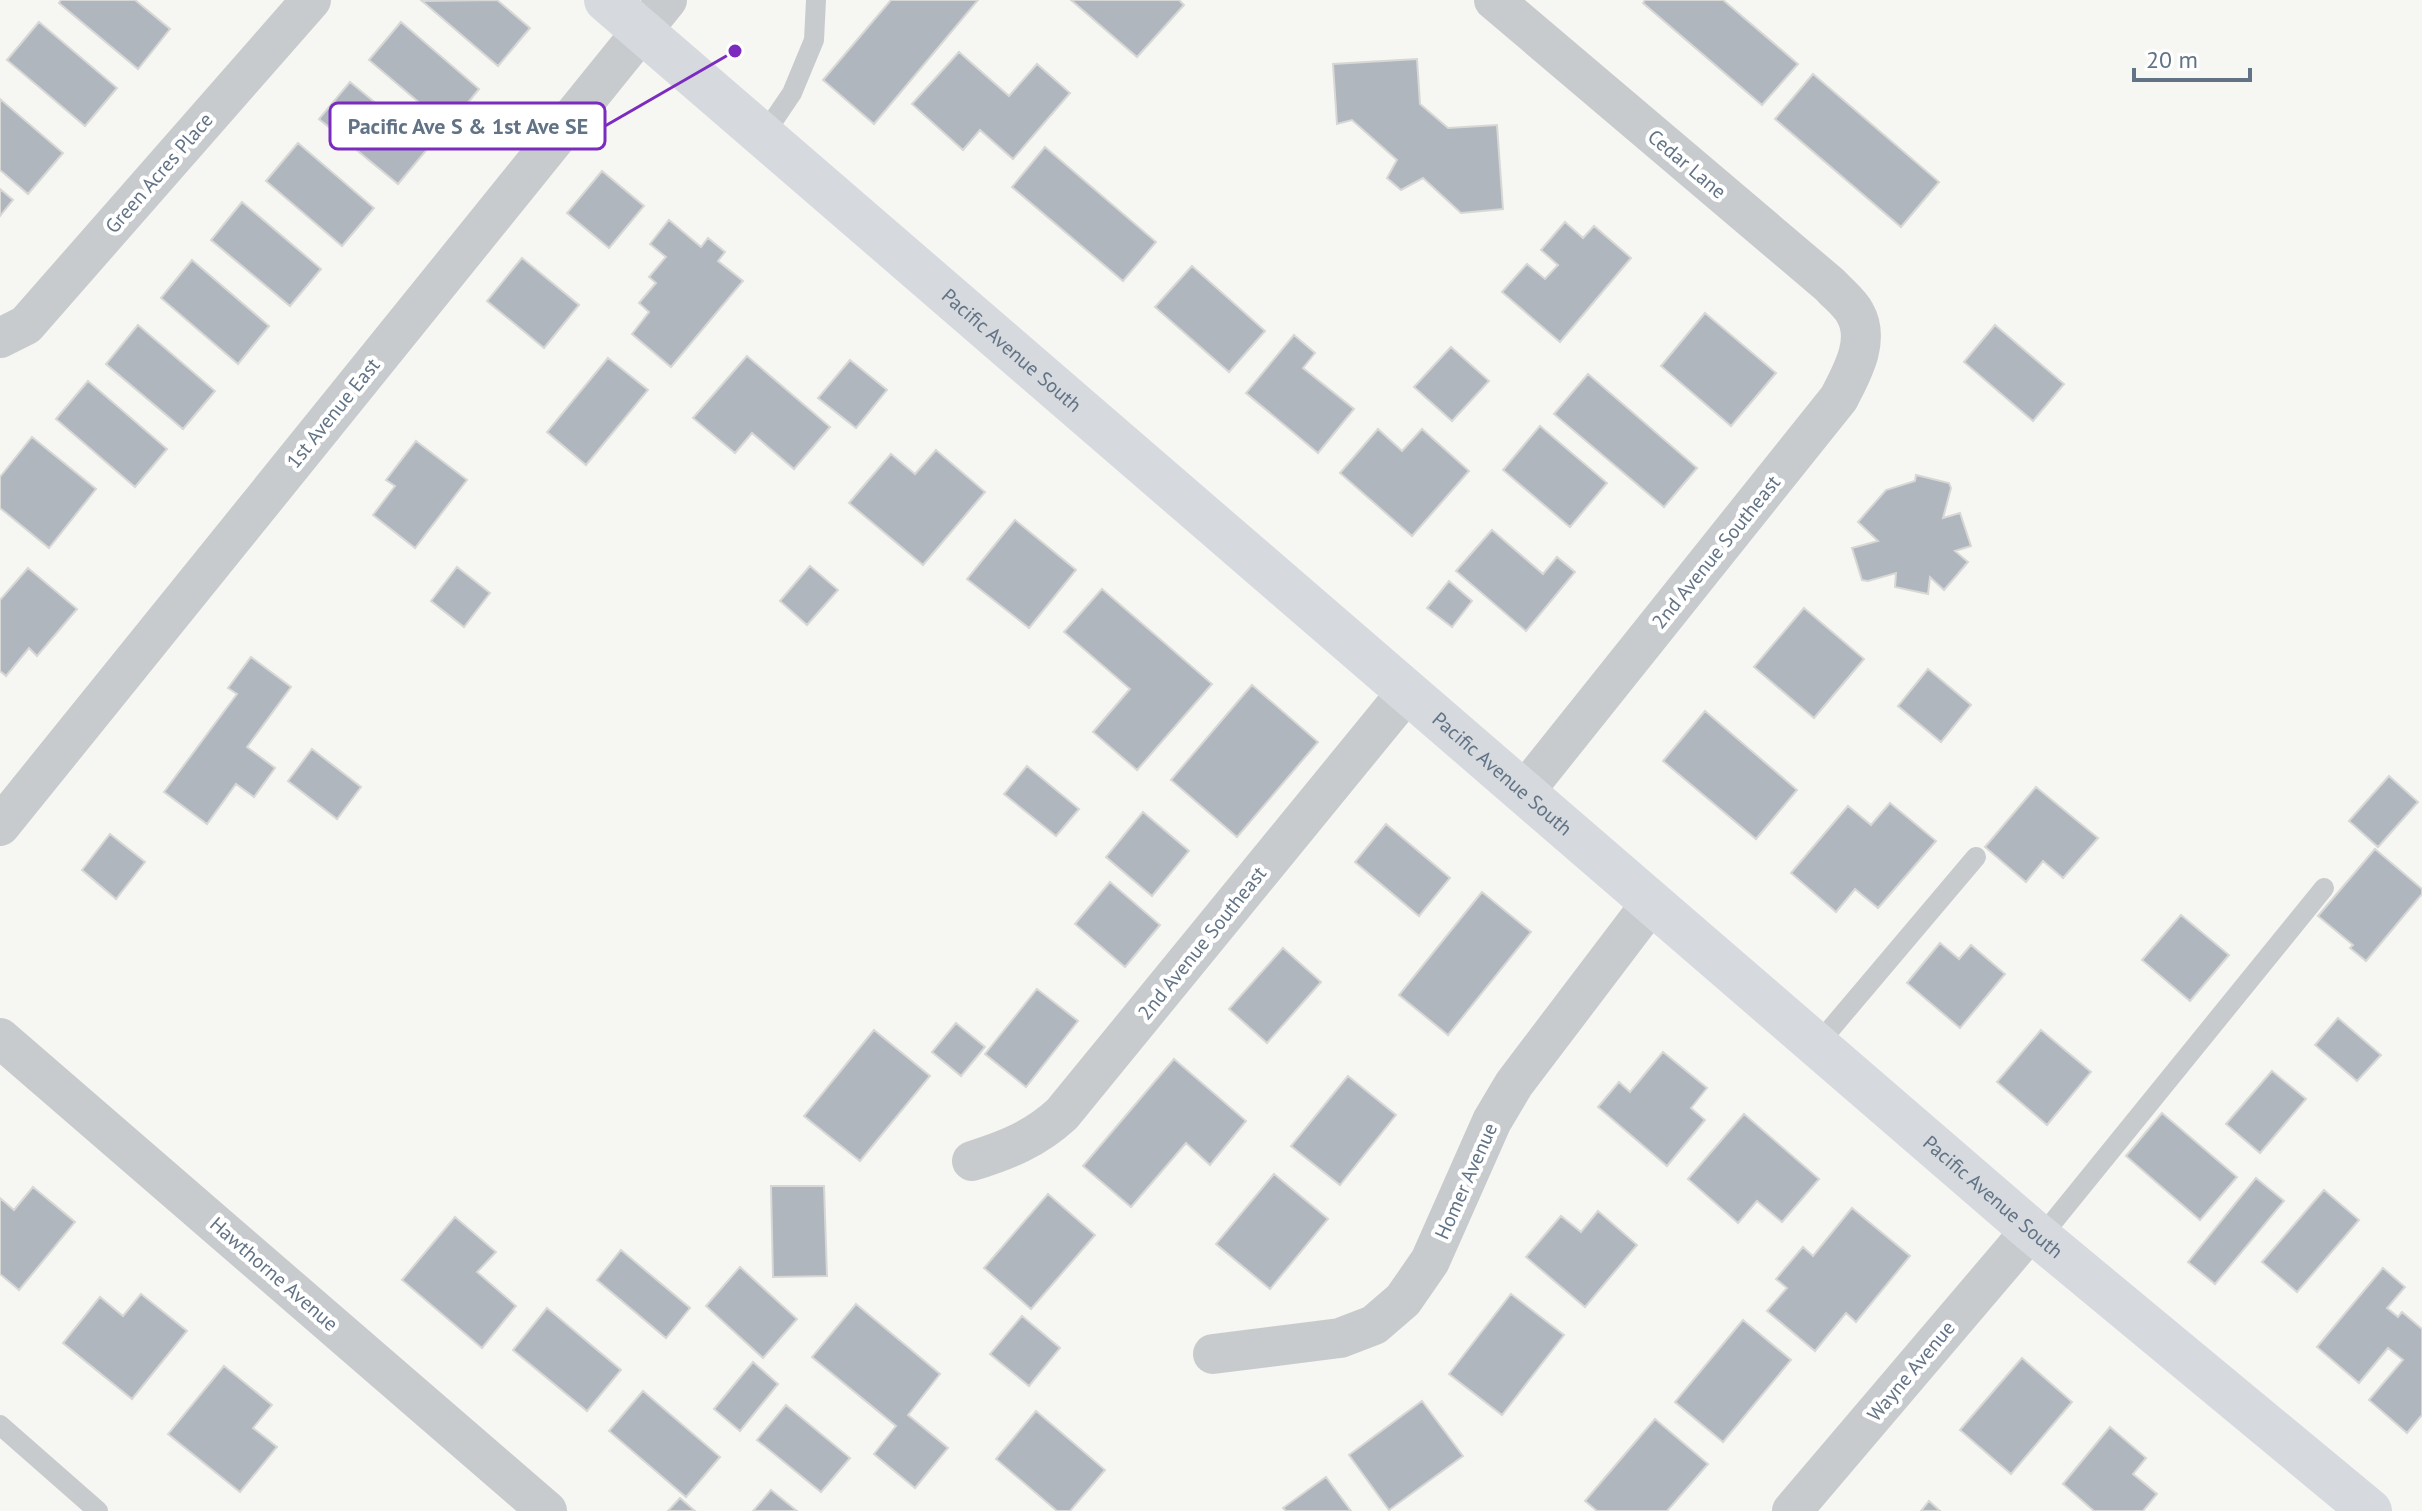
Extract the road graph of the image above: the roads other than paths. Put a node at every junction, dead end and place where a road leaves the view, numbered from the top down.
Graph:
1 (311, 0) edge
2 (606, 0) edge
3 (816, 0) edge
4 (1494, 0) edge
5 (655, 15) edge
6 (763, 136) junction
7 (0, 338) edge
8 (1860, 341) joint
9 (1407, 692) junction
10 (1524, 792) junction
11 (0, 826) edge
12 (1976, 857) dead end
13 (2324, 888) dead end
14 (1652, 902) junction
15 (0, 1038) edge
16 (1817, 1045) junction
17 (972, 1161) dead end
18 (2036, 1234) junction
19 (1213, 1354) dead end
20 (0, 1425) edge
21 (98, 1511) edge
22 (547, 1511) edge
23 (1792, 1511) edge
24 (2370, 1511) edge

1 - 7 street, Green Acres Place
2 - 5 street, Pacific Avenue South
3 - 6 lane
4 - 8 street, Cedar Lane
5 - 6 street, Pacific Avenue South
5 - 11 street, 1st Avenue East
6 - 9 street, Pacific Avenue South
8 - 10 street, 2nd Avenue Southeast
9 - 10 street, Pacific Avenue South
9 - 17 street, 2nd Avenue Southeast
10 - 14 street, Pacific Avenue South
12 - 16 lane
13 - 18 lane
14 - 16 street, Pacific Avenue South
14 - 19 street, Homer Avenue
15 - 22 street, Hawthorne Avenue
16 - 18 street, Pacific Avenue South
18 - 23 street, Wayne Avenue
18 - 24 street, Pacific Avenue South
20 - 21 lane

